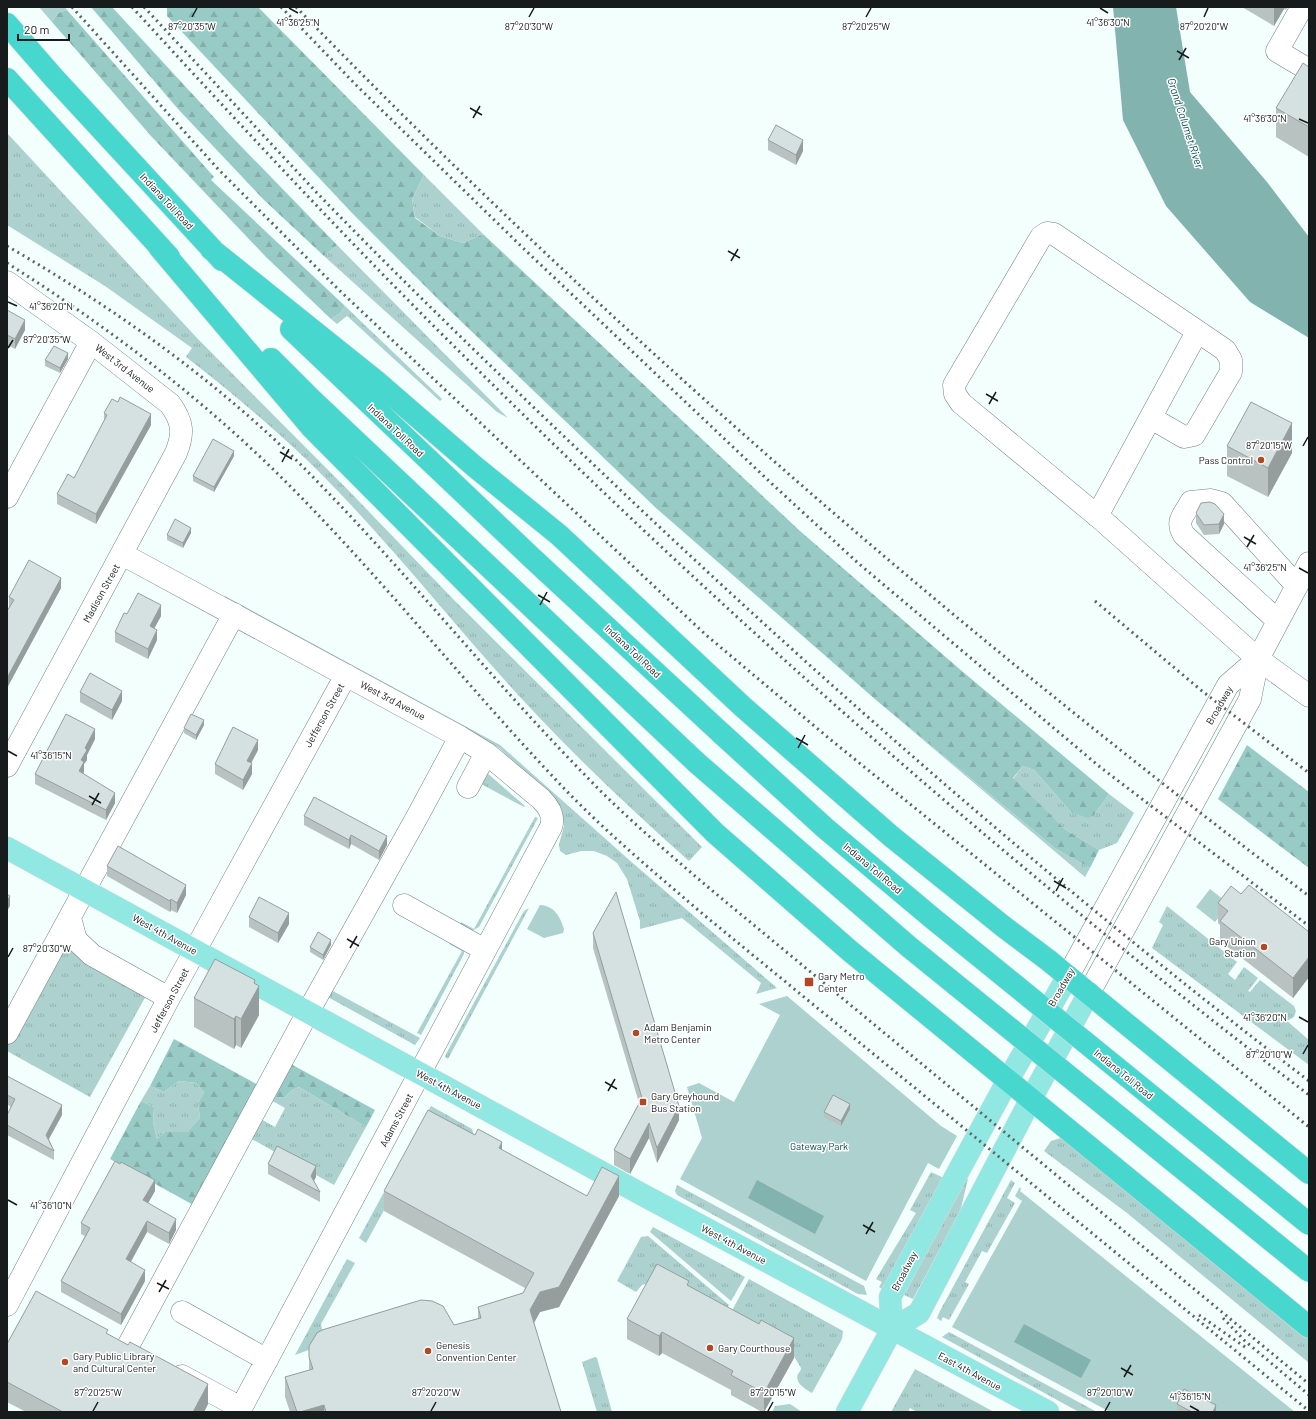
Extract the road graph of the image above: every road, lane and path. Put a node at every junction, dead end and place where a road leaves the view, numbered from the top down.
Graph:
1 (1302, 7) edge
2 (7, 24) edge
3 (1309, 70) edge
4 (7, 79) edge
5 (159, 247) junction
6 (211, 249) junction
7 (7, 282) edge
8 (1197, 332) junction
9 (91, 342) junction
10 (178, 418) joint
11 (1150, 418) junction
12 (7, 497) edge
13 (1097, 516) junction
14 (122, 554) junction
15 (1309, 563) edge
16 (1297, 586) junction
17 (234, 614) junction
18 (1278, 621) junction
19 (1258, 659) junction
20 (346, 675) junction
21 (1309, 696) edge
22 (460, 737) junction
23 (486, 753) junction
24 (7, 766) edge
25 (468, 787) dead end
26 (551, 828) joint
27 (7, 848) edge
28 (85, 891) junction
29 (404, 905) dead end
30 (70, 918) junction
31 (485, 950) junction
32 (196, 951) junction
33 (1068, 976) junction
34 (1089, 993) junction
35 (169, 998) junction
36 (308, 1012) junction
37 (7, 1033) edge
38 (421, 1074) junction
39 (1008, 1080) junction
40 (1031, 1099) junction
41 (1309, 1173) edge
42 (1309, 1224) edge
43 (1309, 1271) edge
44 (12, 1283) edge
45 (37, 1296) edge
46 (7, 1305) edge
47 (182, 1312) dead end
48 (1309, 1327) edge
49 (892, 1329) junction
50 (107, 1335) edge
51 (128, 1346) junction
52 (148, 1357) edge
53 (267, 1360) junction
54 (168, 1368) edge
55 (240, 1410) edge
56 (847, 1412) edge
57 (1048, 1412) edge

1 - 3 street
2 - 6 highway, Indiana Toll Road
4 - 5 highway
5 - 39 highway
5 - 43 highway, bridge
6 - 33 highway
6 - 42 highway, Indiana Toll Road, bridge
7 - 9 street, West 3rd Avenue
8 - 11 street
8 - 11 street
8 - 13 street
9 - 10 street, West 3rd Avenue
9 - 12 street
10 - 14 street, Madison Street
11 - 13 street
13 - 19 street
14 - 17 street, West 3rd Avenue
14 - 24 street, Madison Street
15 - 16 street, Broadway
16 - 18 street, Broadway
16 - 18 street
17 - 20 street, West 3rd Avenue
17 - 28 street
18 - 19 street, Broadway
19 - 21 street
19 - 33 street, Broadway
19 - 34 street, Broadway
20 - 22 street, West 3rd Avenue
20 - 32 street, Jefferson Street
22 - 23 street, West 3rd Avenue
22 - 36 street
23 - 25 street
23 - 26 street, West 3rd Avenue
26 - 31 street, Adams Street
27 - 28 main road, West 4th Avenue
28 - 30 street
28 - 32 main road, West 4th Avenue
29 - 31 street
30 - 35 street
30 - 37 street
31 - 38 street, Adams Street
32 - 35 street, Jefferson Street
32 - 36 main road, West 4th Avenue
33 - 34 highway
33 - 39 main road, Broadway
34 - 40 main road, Broadway
34 - 41 highway
35 - 44 street, Jefferson Street
36 - 38 main road, West 4th Avenue
36 - 51 street
38 - 49 main road, West 4th Avenue
38 - 53 street, Adams Street
39 - 40 highway
39 - 49 main road, Broadway
40 - 48 highway
40 - 49 main road, Broadway
44 - 45 street
44 - 46 street, Jefferson Street
47 - 53 street
49 - 56 main road
49 - 57 main road, East 4th Avenue
50 - 51 street
51 - 52 street
53 - 55 street, Adams Street
54 - 55 street

